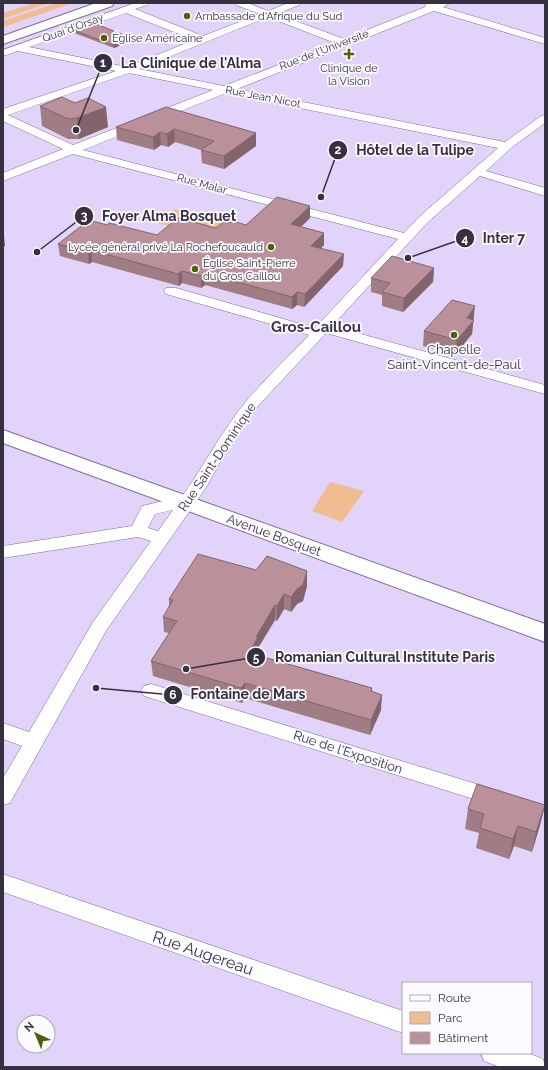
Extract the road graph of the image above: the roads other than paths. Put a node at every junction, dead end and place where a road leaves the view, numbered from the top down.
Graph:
1 (108, 3) edge
2 (144, 3) edge
3 (238, 3) edge
4 (296, 3) edge
5 (417, 3) edge
6 (445, 3) edge
7 (433, 8) junction
8 (126, 9) junction
9 (268, 14) junction
10 (201, 39) junction
11 (3, 40) edge
12 (545, 41) edge
13 (343, 42) junction
14 (18, 48) junction
15 (3, 53) edge
16 (128, 70) junction
17 (225, 89) junction
18 (3, 113) edge
19 (3, 116) edge
20 (545, 118) edge
21 (507, 146) junction
22 (72, 150) junction
23 (478, 172) junction
24 (3, 177) edge
25 (545, 192) edge
26 (406, 237) junction
27 (171, 292) dead end
28 (321, 331) junction
29 (545, 390) edge
30 (3, 436) edge
31 (186, 503) junction
32 (138, 531) junction
33 (161, 538) junction
34 (3, 552) edge
35 (545, 633) edge
36 (151, 691) dead end
37 (3, 731) edge
38 (34, 742) junction
39 (3, 797) edge
40 (515, 804) edge
41 (3, 883) edge
42 (402, 1022) edge
43 (496, 1054) edge
44 (534, 1067) edge

1 - 11 main road, Quai d'Orsay
2 - 8 street, Quai d'Orsay
3 - 9 street
4 - 9 street
5 - 7 street
6 - 7 street, Rue de l'Université
7 - 12 street
7 - 13 street, Rue de l'Université
8 - 10 street
8 - 14 street, Quai d'Orsay
9 - 10 street
9 - 13 street
10 - 16 street
13 - 17 street, Rue de l'Université
14 - 15 street, Quai d'Orsay
14 - 16 street, Rue Jean Nicot
16 - 17 street, Rue Jean Nicot
16 - 18 street
17 - 21 street, Rue Jean Nicot
17 - 22 street, Rue de l'Université
19 - 22 street, Rue Malar
20 - 21 street, Rue Saint-Dominique
21 - 23 street, Rue Saint-Dominique
22 - 24 street, Rue de l'Université
22 - 26 street, Rue Malar
23 - 25 street
23 - 26 street, Rue Saint-Dominique
26 - 28 street, Rue Saint-Dominique
27 - 28 street
28 - 29 street
28 - 31 street, Rue Saint-Dominique
30 - 31 main road, Avenue Bosquet
31 - 32 street
31 - 33 street, Rue Saint-Dominique
31 - 35 main road, Avenue Bosquet
32 - 33 street
32 - 34 street
33 - 38 street, Rue Saint-Dominique
36 - 40 street, Rue de l'Exposition
37 - 38 street
38 - 39 street, Rue Saint-Dominique
41 - 42 street, Rue Augereau
43 - 44 street

